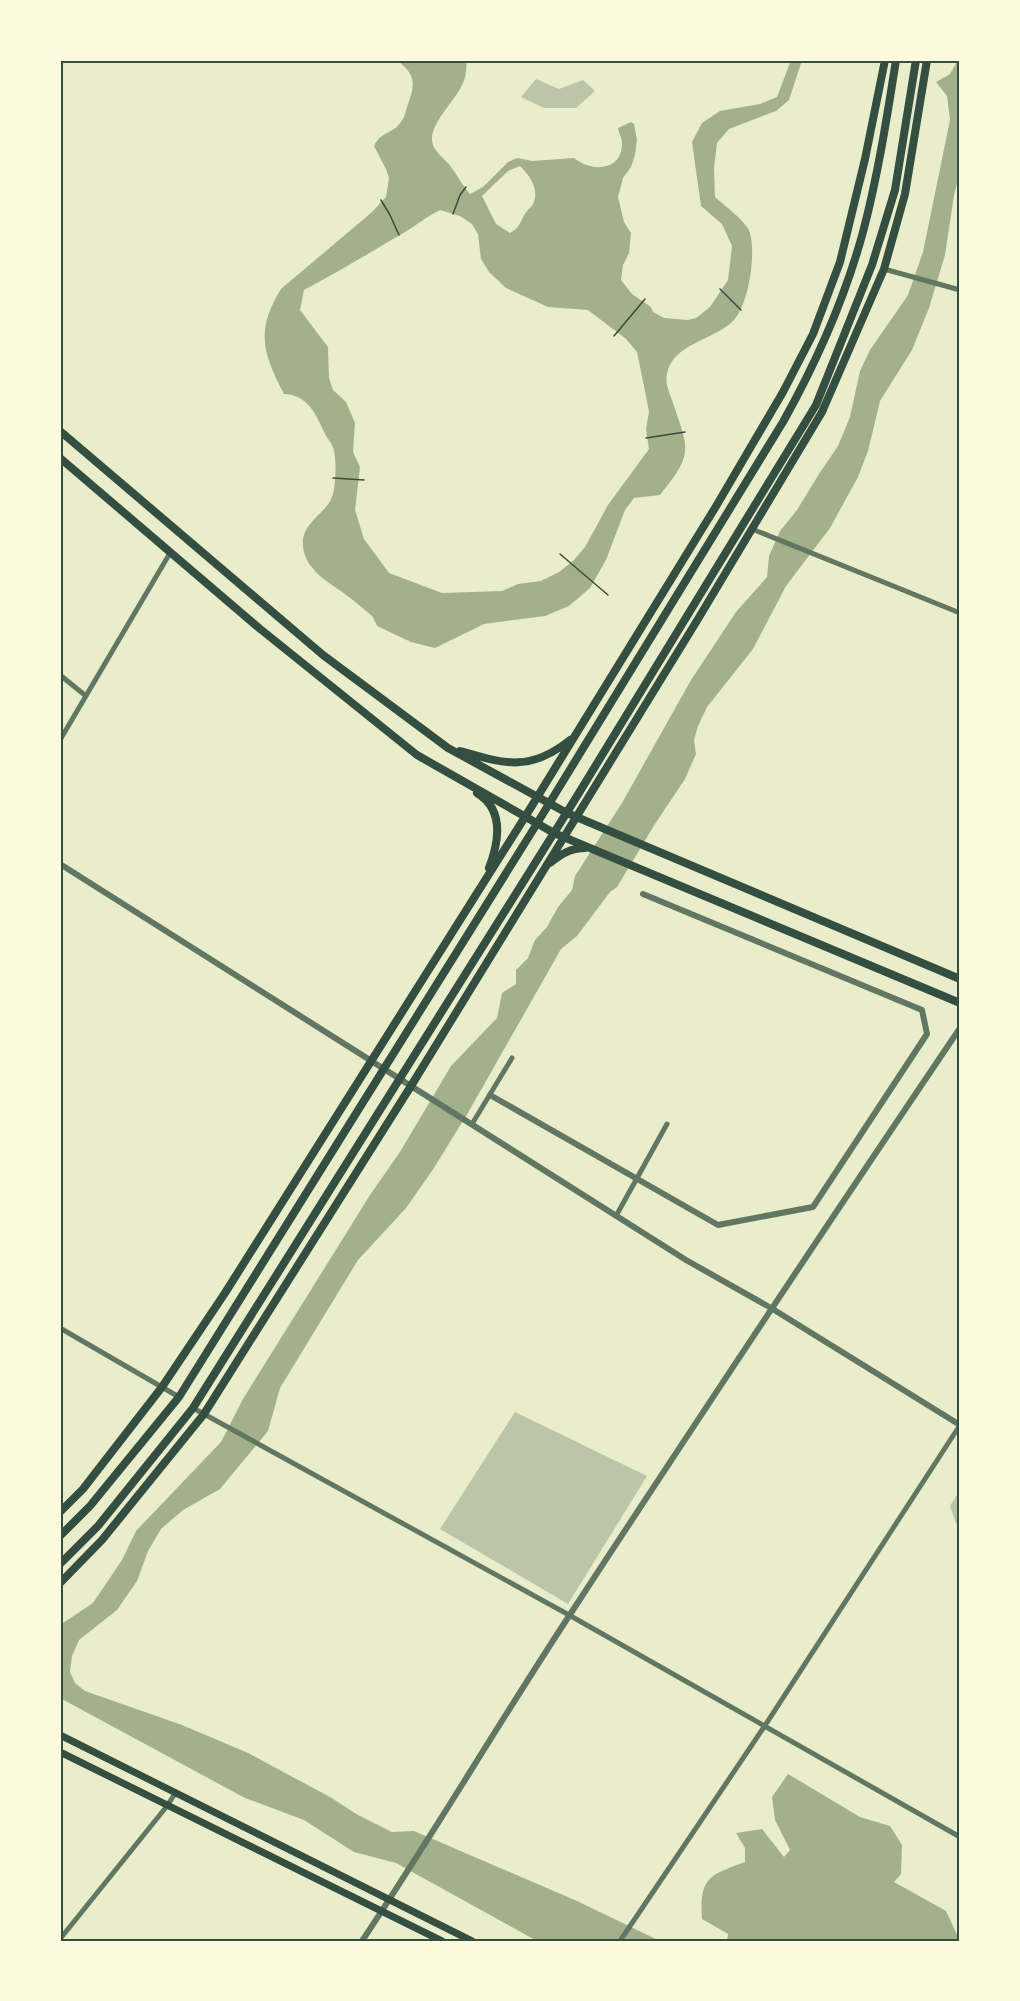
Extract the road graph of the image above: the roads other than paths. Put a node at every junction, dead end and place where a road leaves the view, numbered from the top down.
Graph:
1 (885, 60) edge
2 (896, 60) edge
3 (916, 60) edge
4 (927, 60) edge
5 (884, 269) junction
6 (960, 290) edge
7 (60, 431) edge
8 (60, 458) edge
9 (752, 530) junction
10 (170, 553) junction
11 (960, 613) edge
12 (60, 675) edge
13 (86, 696) junction
14 (576, 736) junction
15 (60, 740) edge
16 (448, 748) junction
17 (417, 755) junction
18 (537, 798) junction
19 (525, 817) junction
20 (577, 817) junction
21 (564, 837) junction
22 (589, 848) junction
23 (60, 864) edge
24 (546, 867) junction
25 (484, 883) junction
26 (643, 894) dead end
27 (960, 979) edge
28 (960, 1003) edge
29 (960, 1028) edge
30 (512, 1058) dead end
31 (371, 1062) junction
32 (411, 1086) junction
33 (490, 1095) junction
34 (470, 1123) junction
35 (667, 1124) dead end
36 (637, 1179) junction
37 (616, 1216) junction
38 (771, 1308) junction
39 (60, 1328) edge
40 (162, 1388) junction
41 (179, 1397) junction
42 (193, 1408) junction
43 (204, 1414) junction
44 (960, 1425) edge
45 (60, 1512) edge
46 (60, 1536) edge
47 (60, 1564) edge
48 (60, 1583) edge
49 (569, 1616) junction
50 (764, 1727) junction
51 (60, 1735) edge
52 (60, 1752) edge
53 (176, 1792) junction
54 (167, 1806) junction
55 (960, 1837) edge
56 (390, 1900) junction
57 (382, 1911) junction
58 (60, 1939) edge
59 (362, 1941) edge
60 (442, 1941) edge
61 (472, 1941) edge
62 (620, 1941) edge

1 - 14 main road
2 - 41 highway
3 - 42 highway
4 - 5 main road
5 - 6 street
5 - 9 main road
7 - 16 main road
8 - 10 main road
9 - 11 street
9 - 20 main road
10 - 13 street
10 - 17 main road
12 - 13 street
13 - 15 street
14 - 16 main road
14 - 18 main road
16 - 18 main road
17 - 19 main road
17 - 25 main road
18 - 19 main road
18 - 20 main road
19 - 21 main road
19 - 25 main road
20 - 21 main road
20 - 27 main road
21 - 22 main road
21 - 24 main road
22 - 24 main road
22 - 28 main road
23 - 31 street
24 - 32 main road
25 - 31 main road
26 - 36 street
29 - 38 street
30 - 33 street
31 - 32 street
31 - 40 main road
32 - 34 street
32 - 43 main road
33 - 34 street
33 - 36 street
34 - 37 street
35 - 36 street
36 - 37 street
37 - 38 street
38 - 44 street
38 - 49 street
39 - 40 street
40 - 41 street
40 - 45 main road
41 - 46 highway
42 - 43 street
42 - 47 highway
43 - 48 main road
43 - 49 street
44 - 50 street
49 - 50 street
49 - 56 street
50 - 55 street
50 - 62 street
51 - 53 main road
52 - 54 main road
53 - 54 street
53 - 56 main road
54 - 57 main road
54 - 58 street
56 - 57 street
56 - 61 main road
57 - 59 street
57 - 60 main road

